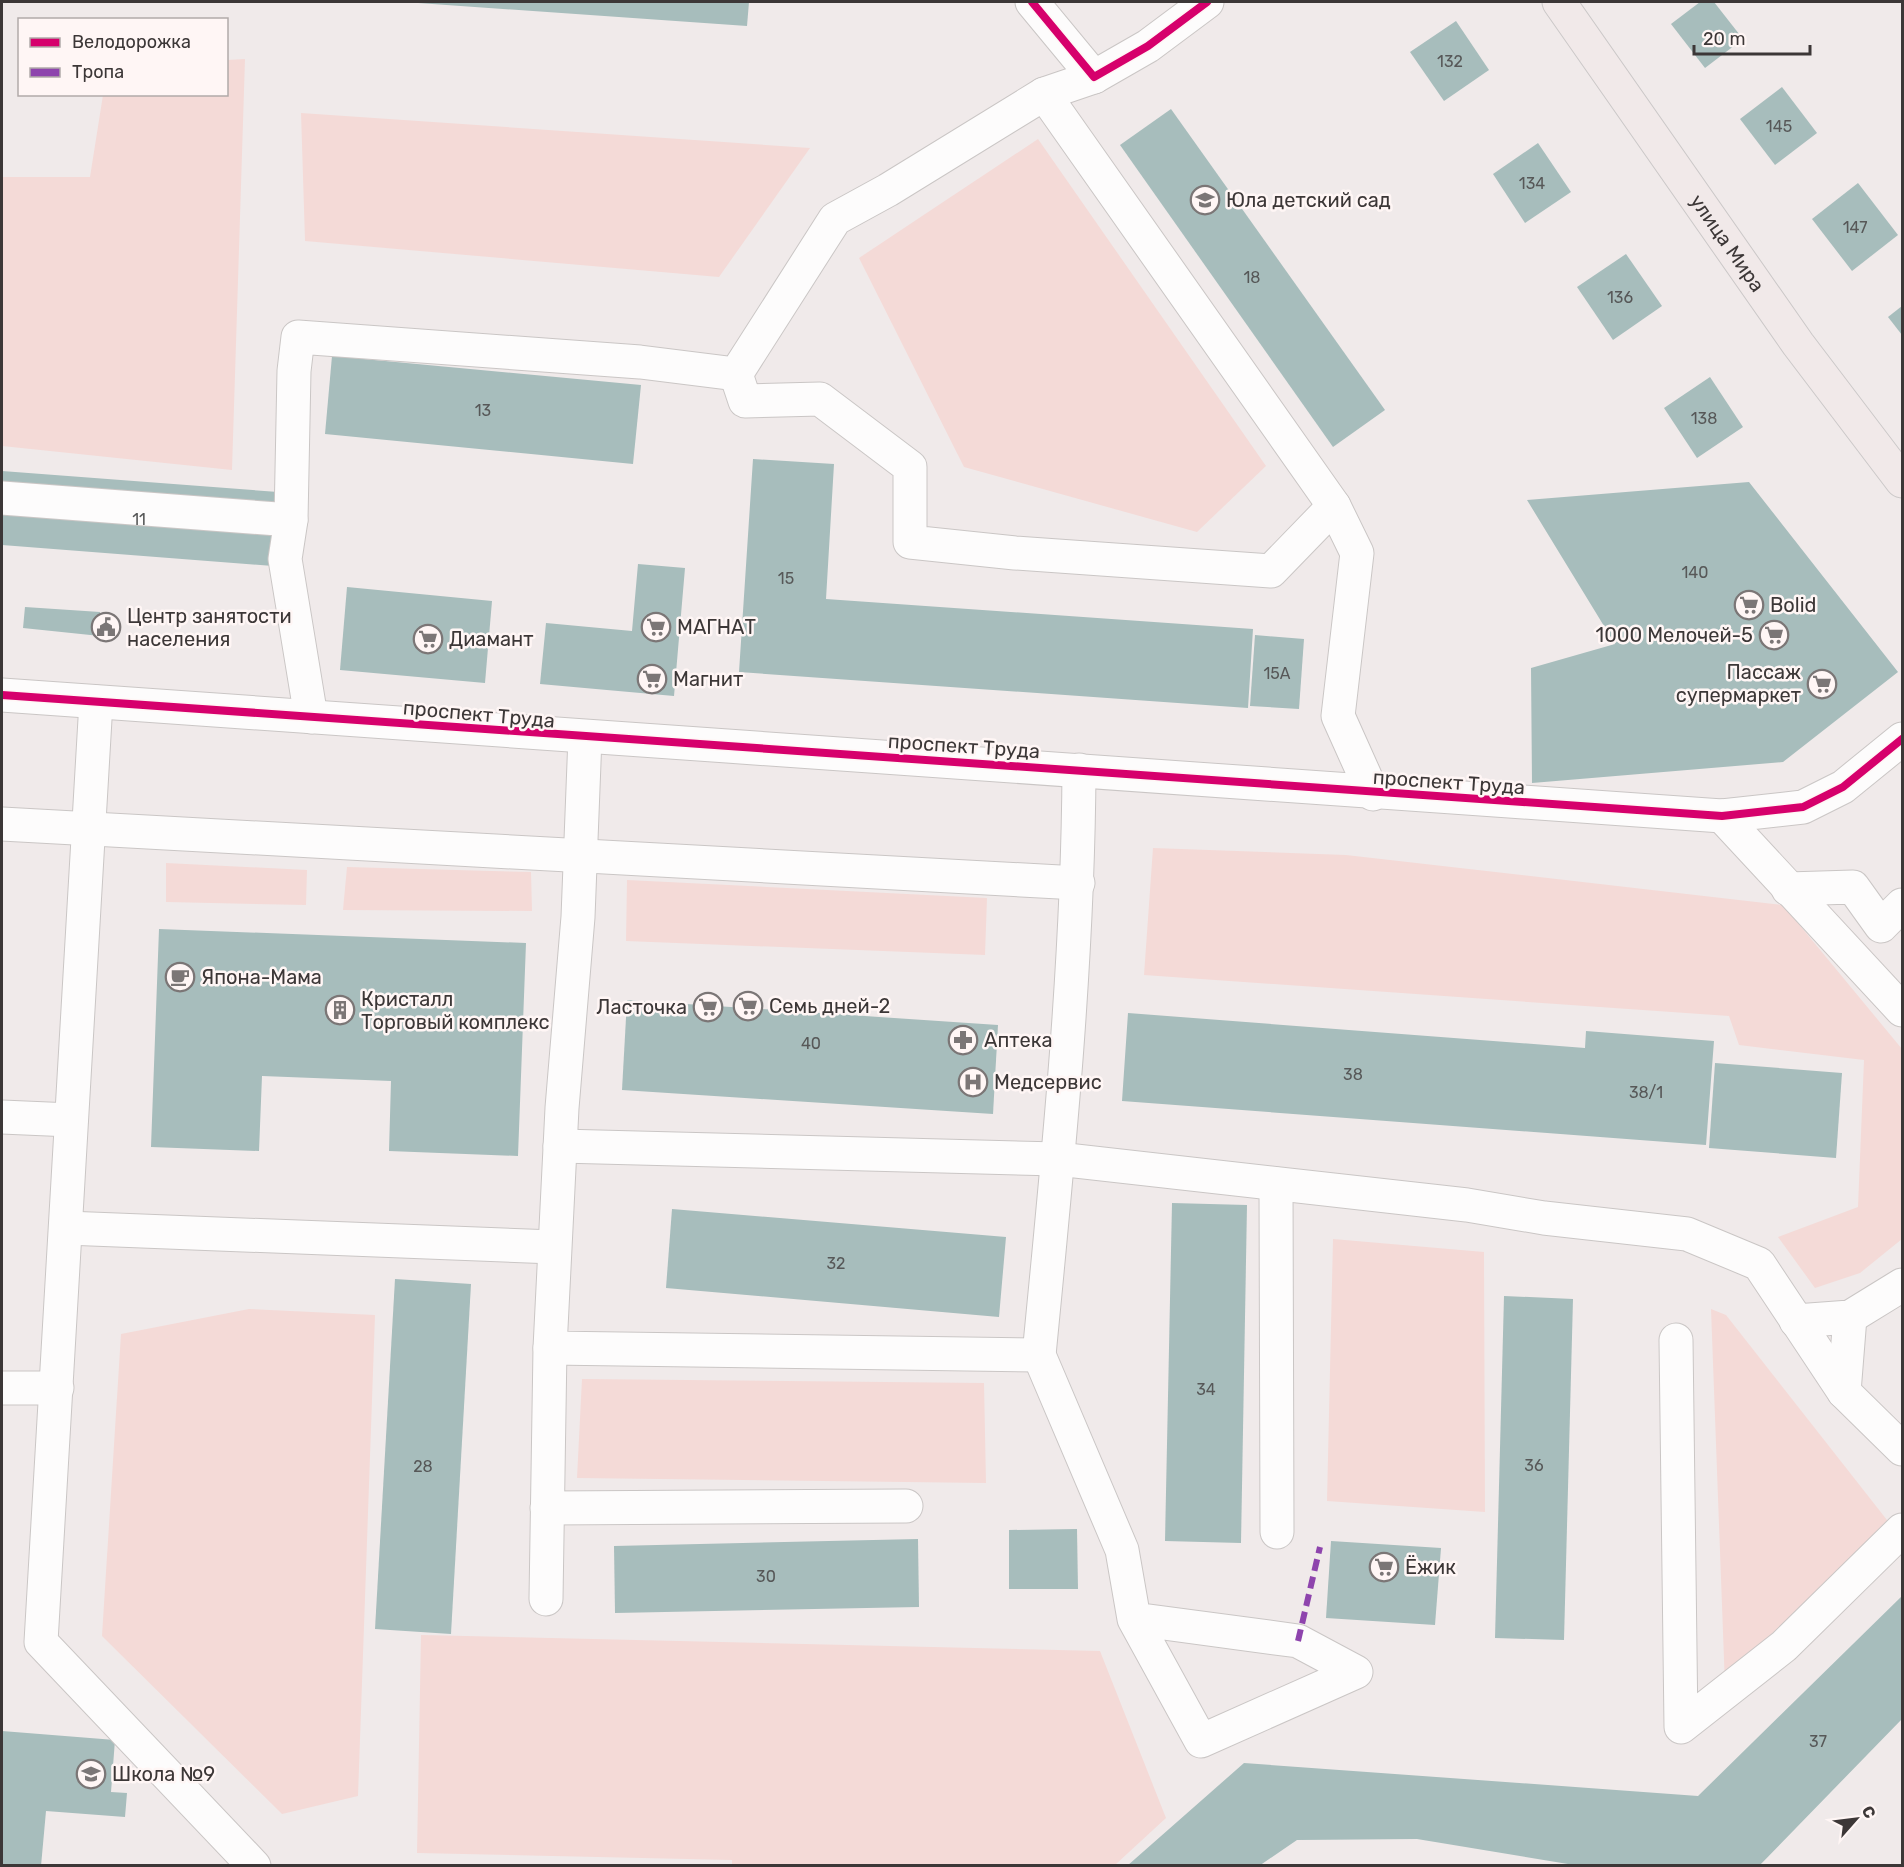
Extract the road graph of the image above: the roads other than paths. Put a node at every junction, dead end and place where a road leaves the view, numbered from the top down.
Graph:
1 (1032, 2) edge
2 (1207, 2) edge
3 (1559, 2) edge
4 (1094, 77) junction
5 (1044, 94) junction
6 (736, 374) junction
7 (1898, 465) edge
8 (2, 498) edge
9 (1334, 506) junction
10 (291, 520) junction
11 (2, 695) edge
12 (96, 702) junction
13 (311, 717) junction
14 (585, 737) junction
15 (1902, 739) edge
16 (1078, 770) junction
17 (1373, 794) junction
18 (1722, 816) junction
19 (2, 824) edge
20 (90, 829) junction
21 (580, 857) junction
22 (1078, 883) junction
23 (1788, 889) junction
24 (1902, 905) edge
25 (1902, 1010) edge
26 (2, 1117) edge
27 (71, 1120) junction
28 (560, 1146) junction
29 (1058, 1159) junction
30 (1276, 1184) junction
31 (66, 1228) junction
32 (554, 1247) junction
33 (1902, 1285) edge
34 (1850, 1317) junction
35 (1796, 1321) junction
36 (1676, 1340) dead end
37 (550, 1348) junction
38 (1040, 1355) junction
39 (2, 1388) edge
40 (57, 1388) junction
41 (1844, 1392) junction
42 (1902, 1449) edge
43 (906, 1506) dead end
44 (547, 1508) junction
45 (1902, 1530) edge
46 (1277, 1532) dead end
47 (546, 1599) dead end
48 (1134, 1619) junction
49 (254, 1866) edge

1 - 4 street
2 - 4 street
3 - 7 main road, улица Мира
4 - 5 street
5 - 6 street
5 - 9 street
6 - 9 street
6 - 10 street
8 - 10 street
9 - 17 street
10 - 13 street
11 - 12 street, проспект Труда
12 - 13 street, проспект Труда
12 - 20 street
13 - 14 street, проспект Труда
14 - 16 street, проспект Труда
14 - 21 street
15 - 18 street, проспект Труда
16 - 17 street, проспект Труда
16 - 22 street
17 - 18 street, проспект Труда
18 - 23 street
19 - 20 street
20 - 21 street
20 - 27 street
21 - 22 street
21 - 28 street
22 - 29 street
23 - 24 street
23 - 25 street
26 - 27 street
27 - 31 street
28 - 29 street
28 - 32 street
29 - 30 street
29 - 38 street
30 - 35 street
30 - 46 street
31 - 32 street
31 - 40 street
32 - 37 street
33 - 34 street
34 - 35 street
34 - 41 street
35 - 41 street
36 - 45 street
37 - 38 street
37 - 44 street
38 - 48 street
39 - 40 street
40 - 49 street
41 - 42 street
43 - 44 street
44 - 47 street
48 - 48 street

